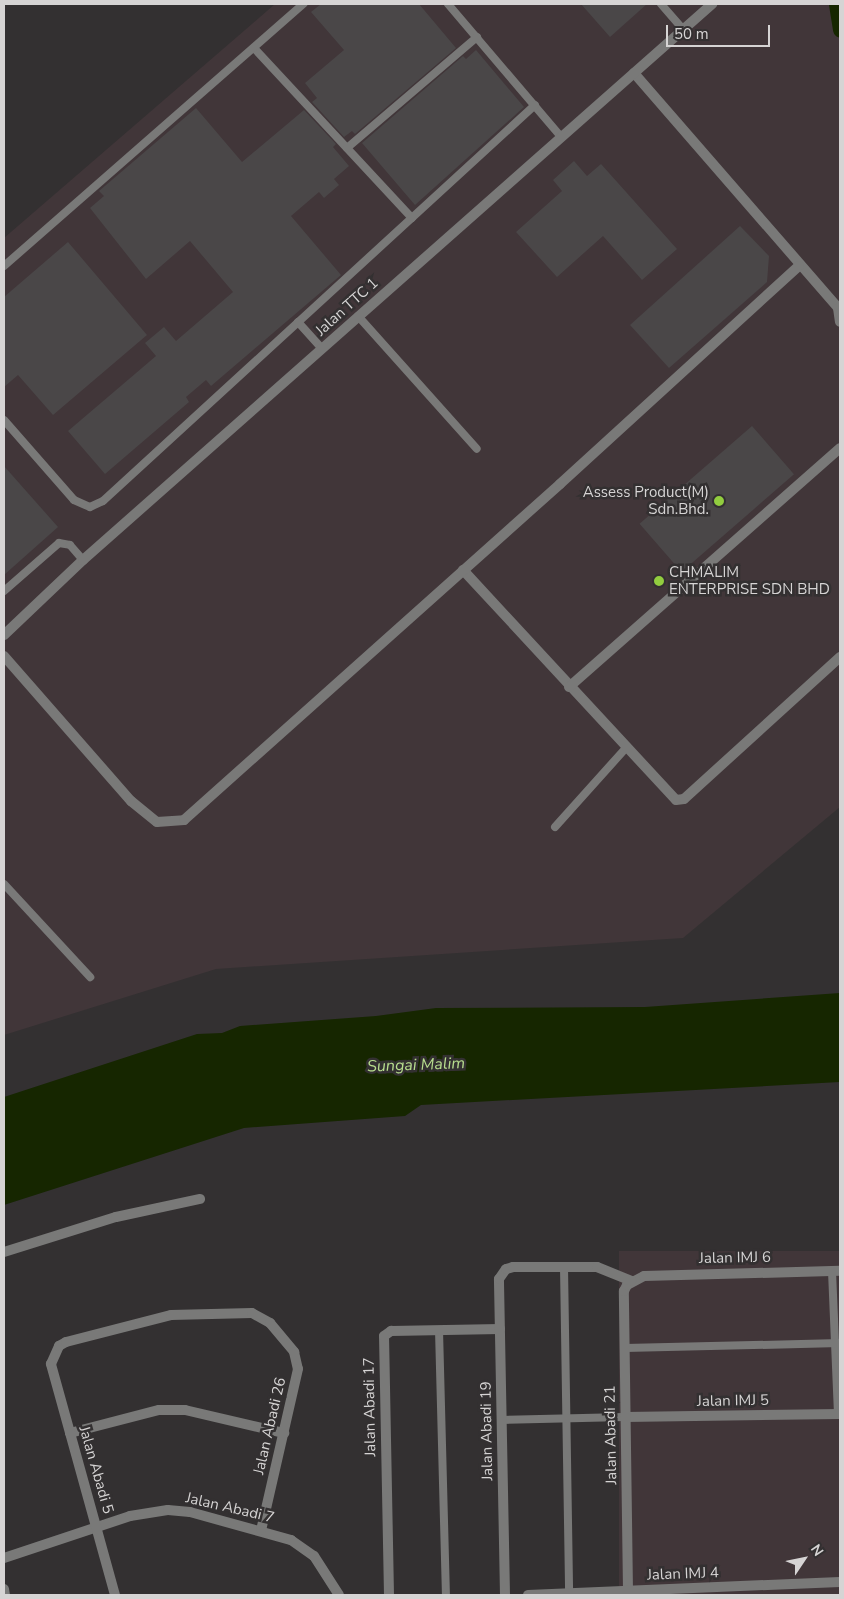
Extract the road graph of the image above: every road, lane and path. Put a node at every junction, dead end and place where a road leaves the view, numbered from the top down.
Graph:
1 (303, 4) edge
2 (448, 4) edge
3 (660, 4) edge
4 (712, 4) edge
5 (683, 29) junction
6 (476, 37) junction
7 (254, 48) junction
8 (634, 73) junction
9 (535, 106) junction
10 (561, 137) junction
11 (346, 148) junction
12 (412, 218) junction
13 (4, 266) edge
14 (799, 266) junction
15 (358, 316) junction
16 (298, 322) junction
17 (840, 322) edge
18 (322, 349) junction
19 (4, 420) edge
20 (840, 448) edge
21 (477, 449) dead end
22 (83, 560) junction
23 (463, 570) junction
24 (4, 592) edge
25 (4, 636) edge
26 (4, 656) edge
27 (840, 657) edge
28 (569, 687) junction
29 (626, 748) junction
30 (555, 827) dead end
31 (4, 884) edge
32 (90, 977) dead end
33 (200, 1199) dead end
34 (4, 1252) edge
35 (564, 1267) junction
36 (836, 1271) edge
37 (631, 1280) junction
38 (500, 1329) junction
39 (439, 1330) junction
40 (838, 1343) edge
41 (625, 1348) junction
42 (54, 1353) joint
43 (839, 1414) edge
44 (625, 1417) junction
45 (565, 1419) junction
46 (502, 1420) junction
47 (284, 1432) junction
48 (70, 1433) junction
49 (96, 1527) junction
50 (261, 1530) junction
51 (4, 1558) edge
52 (840, 1582) edge
53 (4, 1589) edge
54 (768, 1590) edge
55 (628, 1591) junction
56 (569, 1594) edge
57 (5, 1595) edge
58 (115, 1595) edge
59 (339, 1595) edge
60 (389, 1595) edge
61 (446, 1595) edge
62 (505, 1595) edge
63 (528, 1595) edge

1 - 7 lane
2 - 6 lane
3 - 5 lane
4 - 5 street, Jalan TTC 1
5 - 8 street, Jalan TTC 1
6 - 9 lane
6 - 11 lane
7 - 11 lane
7 - 13 lane
8 - 10 street, Jalan TTC 1
8 - 14 street
9 - 10 lane
9 - 12 lane
10 - 15 street, Jalan TTC 1
11 - 12 lane
12 - 16 lane
14 - 17 street
14 - 23 street
15 - 18 street, Jalan TTC 1
15 - 21 lane
16 - 18 lane
16 - 19 lane
18 - 22 street, Jalan TTC 1
20 - 28 street
22 - 24 lane
22 - 25 street, Jalan TTC 1
23 - 26 street
23 - 28 street
27 - 29 street
28 - 29 street
29 - 30 lane
31 - 32 lane
33 - 34 street
35 - 37 street
35 - 38 street, Jalan Abadi 19
35 - 45 lane
36 - 37 street, Jalan IMJ 6
36 - 40 lane
37 - 41 street, Jalan Abadi 21
38 - 39 street, Jalan Abadi 17
38 - 46 street, Jalan Abadi 19
39 - 60 street, Jalan Abadi 17
39 - 61 lane
40 - 41 lane
40 - 43 lane
41 - 44 street, Jalan Abadi 21
42 - 47 street, Jalan Abadi 26
42 - 48 street, Jalan Abadi 5
43 - 44 street, Jalan IMJ 5
44 - 45 lane
44 - 55 street, Jalan Abadi 21
45 - 46 lane
45 - 56 lane
46 - 62 street, Jalan Abadi 19
47 - 48 street
47 - 50 street, Jalan Abadi 26
48 - 49 street, Jalan Abadi 5
49 - 50 street, Jalan Abadi 7
49 - 51 street, Jalan Abadi 7
49 - 58 street, Jalan Abadi 5
50 - 59 street, Jalan Abadi 7
52 - 54 street, Jalan IMJ 4
53 - 57 street
54 - 55 street, Jalan IMJ 4
55 - 56 street, Jalan IMJ 4
56 - 63 street, Jalan IMJ 4

